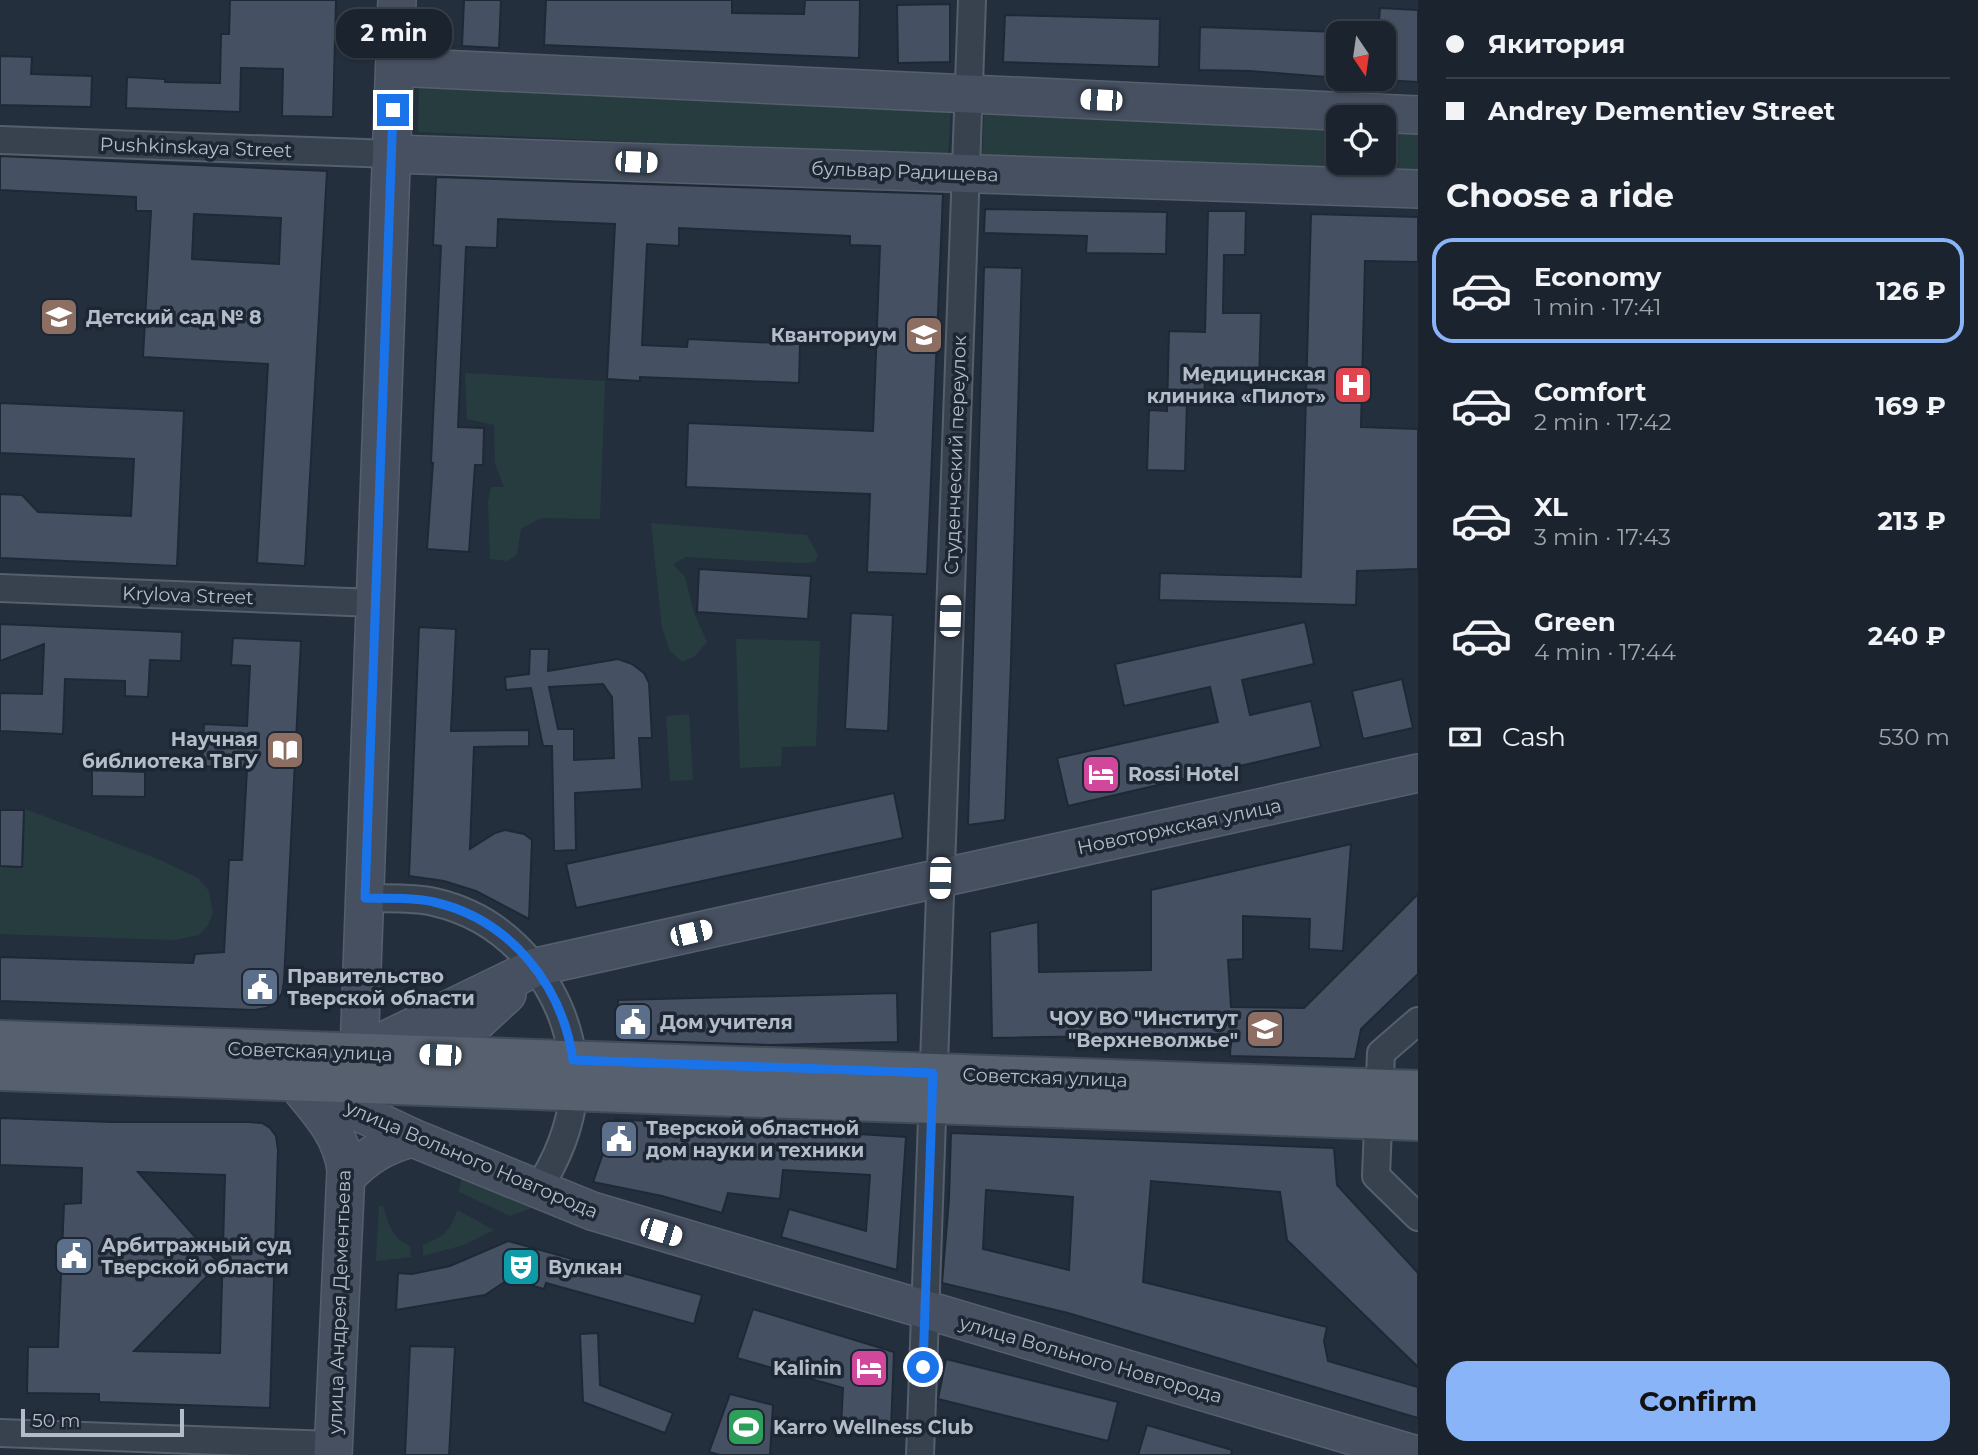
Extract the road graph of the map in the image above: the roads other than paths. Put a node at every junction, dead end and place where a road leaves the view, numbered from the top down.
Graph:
1 (397, 0) edge
2 (972, 0) edge
3 (395, 67) junction
4 (968, 93) junction
5 (1418, 114) edge
6 (0, 140) edge
7 (391, 154) junction
8 (965, 173) junction
9 (1418, 189) edge
10 (0, 588) edge
11 (375, 603) junction
12 (1418, 773) edge
13 (940, 878) junction
14 (365, 898) junction
15 (536, 967) junction
16 (1418, 1021) edge
17 (0, 1040) edge
18 (359, 1053) junction
19 (440, 1055) junction
20 (0, 1071) edge
21 (574, 1076) junction
22 (295, 1082) junction
23 (388, 1085) junction
24 (933, 1088) junction
25 (1418, 1090) edge
26 (1379, 1104) junction
27 (1418, 1121) edge
28 (413, 1138) junction
29 (346, 1178) junction
30 (537, 1190) junction
31 (1418, 1217) edge
32 (925, 1310) junction
33 (0, 1433) edge
34 (333, 1450) edge
35 (919, 1455) edge
36 (1417, 1455) edge

1 - 3 street
2 - 4 street, Студенческий переулок
3 - 4 street
3 - 7 street
4 - 5 street
4 - 8 street, Студенческий переулок
6 - 7 street, Pushkinskaya Street
7 - 8 street, бульвар Радищева
7 - 11 street
8 - 9 street, бульвар Радищева
8 - 13 street, Студенческий переулок
10 - 11 street, Krylova Street
11 - 14 street
12 - 13 street, Новоторжская улица
13 - 15 street, Новоторжская улица
13 - 24 street, Студенческий переулок
14 - 15 street
14 - 18 street
15 - 18 street
15 - 19 street
15 - 21 street
16 - 26 street
17 - 18 main road, Советская улица
18 - 19 main road, Советская улица
19 - 21 main road, Советская улица
19 - 23 street
20 - 22 main road, Советская улица
21 - 23 main road, Советская улица
21 - 24 main road, Советская улица
21 - 30 street
22 - 23 main road, Советская улица
22 - 28 street, улица Вольного Новгорода
22 - 29 street, улица Андрея Дементьева
24 - 26 main road, Советская улица
24 - 32 street, Студенческий переулок
25 - 26 main road, Советская улица
26 - 27 main road, Советская улица
26 - 31 street
28 - 29 street
28 - 30 street, улица Вольного Новгорода
29 - 34 street, улица Андрея Дементьева
30 - 32 street, улица Вольного Новгорода
32 - 35 street, Студенческий переулок
32 - 36 street, улица Вольного Новгорода
33 - 34 street

